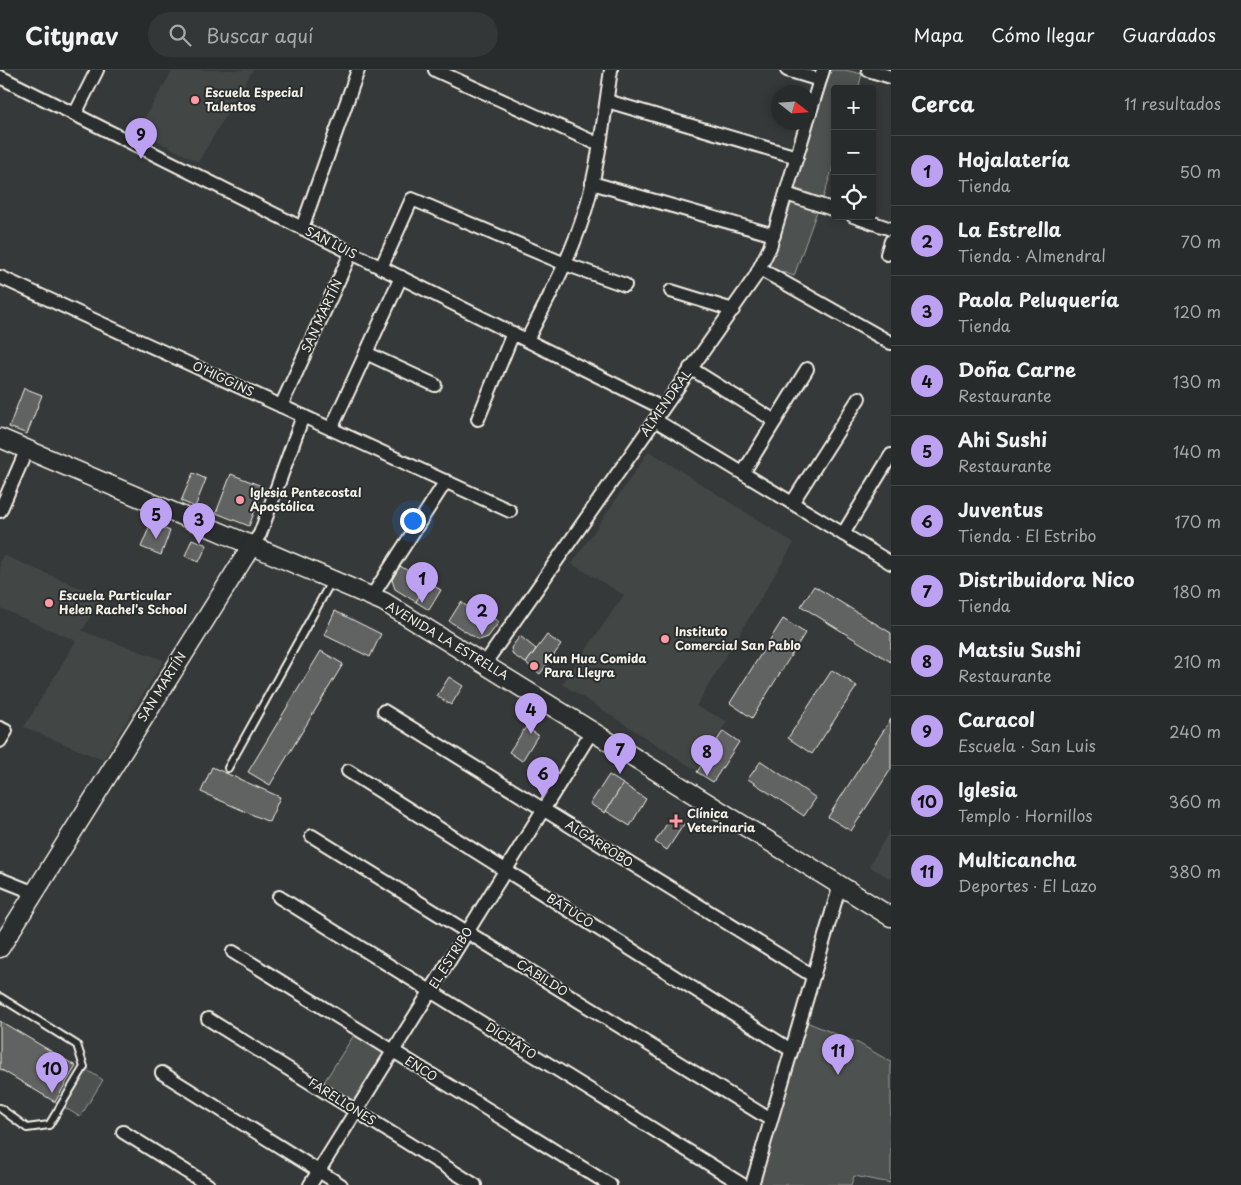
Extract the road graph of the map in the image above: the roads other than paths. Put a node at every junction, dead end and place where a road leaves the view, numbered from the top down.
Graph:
1 (97, 70) edge
2 (358, 70) edge
3 (434, 70) edge
4 (611, 70) edge
5 (787, 70) edge
6 (868, 70) edge
7 (822, 75) edge
8 (0, 77) edge
9 (891, 77) edge
10 (816, 95) edge
11 (606, 101) junction
12 (74, 114) junction
13 (805, 130) edge
14 (600, 145) junction
15 (797, 158) junction
16 (592, 183) junction
17 (786, 194) junction
18 (831, 209) edge
19 (865, 220) edge
20 (302, 228) junction
21 (891, 229) edge
22 (774, 236) junction
23 (891, 241) edge
24 (351, 253) junction
25 (887, 254) dead end
26 (565, 264) junction
27 (381, 268) junction
28 (760, 269) junction
29 (0, 277) edge
30 (400, 277) junction
31 (624, 285) dead end
32 (671, 291) dead end
33 (733, 310) junction
34 (512, 333) junction
35 (526, 340) junction
36 (891, 343) edge
37 (366, 353) junction
38 (690, 368) junction
39 (807, 369) dead end
40 (435, 384) dead end
41 (859, 398) dead end
42 (281, 406) junction
43 (662, 408) junction
44 (303, 416) junction
45 (478, 419) dead end
46 (654, 420) junction
47 (775, 421) junction
48 (331, 429) junction
49 (0, 438) edge
50 (28, 449) junction
51 (891, 455) edge
52 (743, 473) junction
53 (446, 481) junction
54 (792, 503) junction
55 (0, 511) edge
56 (510, 511) dead end
57 (843, 534) junction
58 (252, 545) junction
59 (891, 562) edge
60 (333, 579) junction
61 (372, 596) junction
62 (485, 663) junction
63 (384, 711) dead end
64 (0, 728) edge
65 (592, 731) junction
66 (0, 741) edge
67 (228, 768) dead end
68 (348, 771) dead end
69 (543, 810) junction
70 (312, 836) dead end
71 (506, 870) junction
72 (0, 879) edge
73 (840, 885) junction
74 (35, 893) junction
75 (279, 897) dead end
76 (891, 917) edge
77 (467, 932) junction
78 (0, 948) edge
79 (233, 952) dead end
80 (813, 976) junction
81 (430, 991) junction
82 (0, 997) edge
83 (208, 1019) dead end
84 (791, 1050) junction
85 (393, 1051) junction
86 (162, 1072) dead end
87 (0, 1108) edge
88 (356, 1111) junction
89 (771, 1120) junction
90 (123, 1132) dead end
91 (318, 1171) junction
92 (208, 1185) edge
93 (310, 1185) edge
94 (341, 1185) edge
95 (475, 1185) edge
96 (610, 1185) edge
97 (743, 1185) edge
98 (752, 1185) edge

1 - 12 street
2 - 20 street
3 - 14 street
4 - 11 street
5 - 7 street
6 - 9 street
7 - 10 street, ALMENDRAL
8 - 12 street, SAN LUIS
11 - 14 street
11 - 15 street
12 - 20 street, SAN LUIS
13 - 15 street, ALMENDRAL
14 - 16 street
15 - 17 street, ALMENDRAL
16 - 22 street
16 - 26 street
17 - 18 street
17 - 22 street, ALMENDRAL
19 - 21 street
20 - 24 street, SAN LUIS
22 - 28 street, ALMENDRAL
23 - 25 street
24 - 27 street, SAN LUIS
24 - 42 street, SAN MARTÍN
26 - 27 street
26 - 31 street
26 - 35 street
27 - 30 street, SAN LUIS
28 - 33 street, ALMENDRAL
28 - 36 street
29 - 42 street, O'HIGGINS
30 - 34 street, SAN LUIS
30 - 37 street
32 - 33 street
33 - 38 street, ALMENDRAL
34 - 35 street, SAN LUIS
34 - 45 street
35 - 43 street, SAN LUIS
37 - 40 street
37 - 48 street
38 - 43 street, ALMENDRAL
38 - 47 street
39 - 47 street
41 - 54 street
42 - 44 street, O'HIGGINS
43 - 46 street, ALMENDRAL
44 - 48 street, O'HIGGINS
44 - 58 street, SAN MARTÍN
46 - 52 street
46 - 62 street, ALMENDRAL
47 - 52 street
48 - 53 street, O'HIGGINS
49 - 50 main road, AVENIDA LA ESTRELLA
50 - 55 street
50 - 58 main road, AVENIDA LA ESTRELLA
51 - 57 street
52 - 54 street
53 - 56 street, O'HIGGINS
53 - 61 street
54 - 57 street
57 - 59 street
58 - 60 main road, AVENIDA LA ESTRELLA
58 - 74 main road, SAN MARTÍN
60 - 61 main road, AVENIDA LA ESTRELLA
60 - 67 lane
61 - 62 main road, AVENIDA LA ESTRELLA
62 - 65 main road, AVENIDA LA ESTRELLA
63 - 69 street, ALGARROBO
64 - 66 street
65 - 69 street, EL ESTRIBO
65 - 73 main road, AVENIDA LA ESTRELLA
68 - 71 street, BATUCO
69 - 71 street, EL ESTRIBO
69 - 80 street, ALGARROBO
70 - 77 street, CABILDO
71 - 77 street, EL ESTRIBO
71 - 84 street, BATUCO
72 - 74 street
73 - 76 main road, AVENIDA LA ESTRELLA
73 - 80 street
74 - 78 main road, SAN MARTÍN
75 - 81 street, DICHATO
77 - 81 street, EL ESTRIBO
77 - 89 street, CABILDO
79 - 85 street, ENCO
80 - 84 street
81 - 85 street, EL ESTRIBO
81 - 97 street, DICHATO
82 - 87 lane
83 - 88 street, FARELLONES
84 - 89 street
85 - 88 street, EL ESTRIBO
85 - 96 street, ENCO
86 - 91 street
88 - 91 street, EL ESTRIBO
88 - 95 street, FARELLONES
89 - 98 street
90 - 92 street
91 - 93 street, EL ESTRIBO
91 - 94 street

